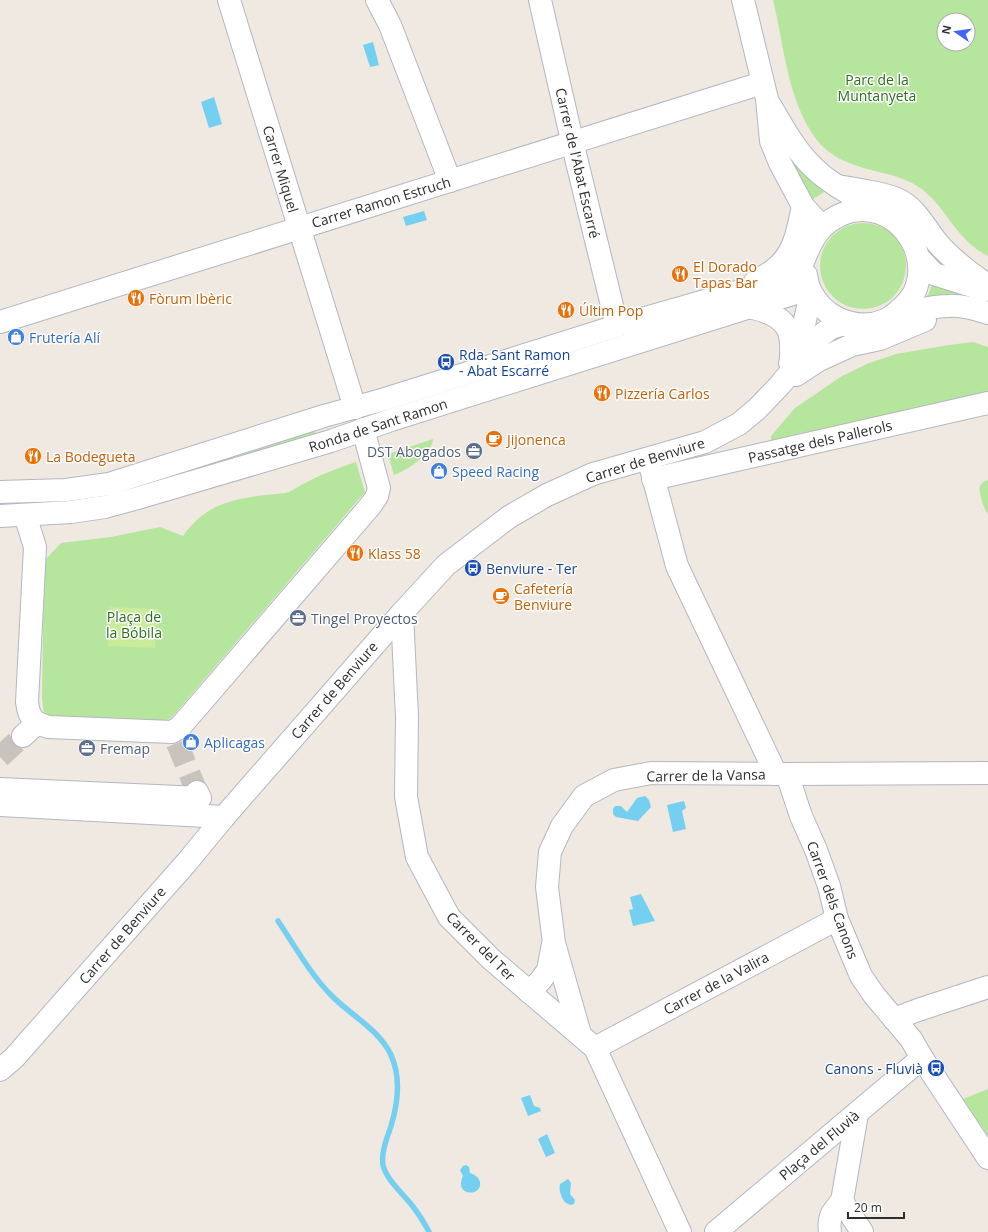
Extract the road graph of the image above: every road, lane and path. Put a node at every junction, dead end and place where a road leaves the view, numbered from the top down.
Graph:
1 (229, 0) edge
2 (377, 0) edge
3 (540, 0) edge
4 (743, 0) edge
5 (764, 91) junction
6 (573, 143) junction
7 (450, 181) junction
8 (837, 186) junction
9 (803, 206) junction
10 (878, 213) junction
11 (822, 227) junction
12 (299, 228) junction
13 (807, 256) junction
14 (918, 257) junction
15 (988, 285) edge
16 (810, 291) junction
17 (988, 291) edge
18 (745, 299) junction
19 (988, 313) edge
20 (888, 319) junction
21 (0, 322) edge
22 (857, 325) junction
23 (617, 326) junction
24 (791, 360) junction
25 (780, 385) junction
26 (988, 403) edge
27 (355, 408) junction
28 (363, 429) junction
29 (651, 469) junction
30 (0, 492) edge
31 (25, 515) junction
32 (0, 516) edge
33 (402, 613) junction
34 (988, 773) edge
35 (781, 774) junction
36 (0, 789) edge
37 (197, 792) dead end
38 (0, 805) edge
39 (224, 817) junction
40 (837, 919) junction
41 (554, 943) junction
42 (988, 987) edge
43 (529, 992) junction
44 (894, 1019) junction
45 (580, 1034) junction
46 (596, 1048) junction
47 (922, 1058) junction
48 (0, 1070) edge
49 (856, 1114) junction
50 (988, 1158) edge
51 (842, 1201) junction
52 (680, 1232) edge
53 (716, 1232) edge
54 (830, 1232) edge
55 (862, 1232) edge

1 - 12 street, Carrer Miquel
2 - 7 street
3 - 6 street, Carrer de l'Abat Escarré
4 - 5 street
5 - 6 street, Carrer Ramon Estruch
5 - 8 street
5 - 9 street
6 - 7 street, Carrer Ramon Estruch
6 - 23 street, Carrer de l'Abat Escarré
7 - 12 street, Carrer Ramon Estruch
8 - 10 street
8 - 15 street
9 - 11 street
9 - 18 street, Ronda de Sant Ramon
10 - 11 street, Ronda de Sant Ramon
10 - 14 street, Ronda de Sant Ramon
11 - 13 street, Ronda de Sant Ramon
12 - 21 street, Carrer Ramon Estruch
12 - 27 street, Carrer Miquel
13 - 16 street, Ronda de Sant Ramon
13 - 18 street, Ronda de Sant Ramon
14 - 17 street, Ronda de Sant Ramon
14 - 20 street, Ronda de Sant Ramon
16 - 18 street, Ronda de Sant Ramon
16 - 22 street, Ronda de Sant Ramon
16 - 24 street, Carrer de Benviure
18 - 23 street, Ronda de Sant Ramon
18 - 24 street
18 - 28 street, Ronda de Sant Ramon
19 - 20 street, Ronda de Sant Ramon
19 - 25 street, Ronda de Sant Ramon
20 - 22 street, Ronda de Sant Ramon
22 - 25 street, Carrer de Benviure
23 - 27 street, Ronda de Sant Ramon
24 - 25 street, Carrer de Benviure
25 - 29 street, Carrer de Benviure
26 - 29 street, Passatge dels Pallerols
27 - 30 street, Ronda de Sant Ramon
28 - 31 street, Ronda de Sant Ramon
28 - 31 street
29 - 33 street, Carrer de Benviure
29 - 35 street, Carrer dels Canons
31 - 32 street, Ronda de Sant Ramon
33 - 39 street, Carrer de Benviure
33 - 43 street, Carrer del Ter
34 - 35 street, Carrer de la Vansa
35 - 40 street, Carrer dels Canons
35 - 41 street, Carrer de la Vansa
36 - 37 street
38 - 39 street
39 - 48 street, Carrer de Benviure
40 - 44 street, Carrer dels Canons
40 - 46 street, Carrer de la Valira
41 - 43 street
41 - 45 street, Carrer de la Vansa
42 - 44 street
43 - 45 street, Carrer del Ter
44 - 47 street, Carrer dels Canons
45 - 46 street, Carrer del Ter
46 - 52 street, Carrer del Ter
47 - 49 street, Plaça del Fluvià
47 - 50 street, Carrer dels Canons
49 - 51 street
49 - 53 street, Plaça del Fluvià
51 - 54 street
51 - 55 street

